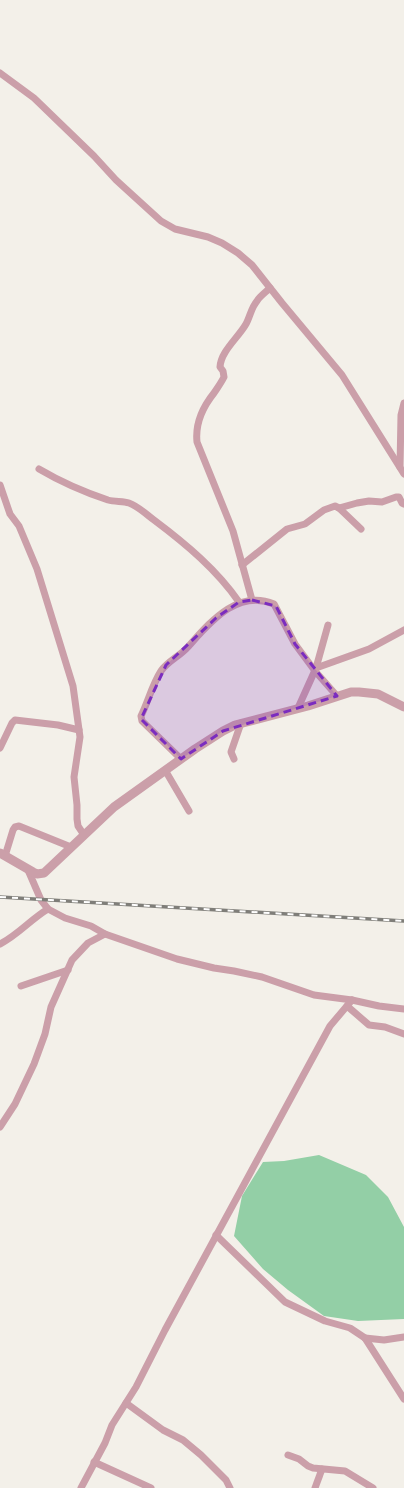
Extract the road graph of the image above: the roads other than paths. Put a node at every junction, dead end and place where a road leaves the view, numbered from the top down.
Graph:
1 (0, 73) edge
2 (270, 288) junction
3 (404, 403) edge
4 (39, 468) dead end
5 (402, 471) edge
6 (0, 485) edge
7 (404, 504) edge
8 (339, 508) junction
9 (361, 529) dead end
10 (242, 565) junction
11 (252, 600) junction
12 (240, 602) junction
13 (328, 625) dead end
14 (404, 630) edge
15 (316, 669) junction
16 (337, 696) junction
17 (404, 707) edge
18 (298, 708) junction
19 (241, 723) junction
20 (79, 730) junction
21 (0, 748) edge
22 (181, 759) junction
23 (234, 759) dead end
24 (165, 770) junction
25 (189, 811) dead end
26 (84, 835) junction
27 (71, 847) junction
28 (3, 854) edge
29 (28, 870) junction
30 (48, 909) junction
31 (105, 934) junction
32 (0, 944) edge
33 (68, 970) junction
34 (22, 986) dead end
35 (352, 1000) junction
36 (346, 1006) junction
37 (404, 1009) edge
38 (404, 1034) edge
39 (0, 1127) edge
40 (216, 1235) junction
41 (404, 1337) edge
42 (365, 1338) junction
43 (404, 1399) edge
44 (126, 1403) junction
45 (288, 1455) dead end
46 (94, 1462) junction
47 (322, 1469) junction
48 (81, 1488) edge
49 (151, 1488) edge
50 (230, 1488) edge
51 (315, 1488) edge
52 (373, 1488) edge

1 - 2 street
2 - 5 street
2 - 10 street
3 - 5 street
4 - 12 street
6 - 20 street
7 - 8 street
8 - 9 street
8 - 10 street
10 - 11 street
11 - 12 street
11 - 15 street
12 - 22 street
13 - 15 street
14 - 15 street
15 - 16 street
15 - 18 street
16 - 17 street
16 - 18 street
18 - 19 street
19 - 22 street
19 - 23 street
20 - 21 street
20 - 26 street
22 - 24 street
24 - 25 street
24 - 26 street
26 - 27 street
27 - 28 street
27 - 29 street
28 - 29 street
29 - 30 street
30 - 31 street
30 - 32 street
31 - 33 street
31 - 35 street
33 - 34 street
33 - 39 street
35 - 36 street
35 - 37 street
36 - 38 street
36 - 40 street
40 - 42 street
40 - 44 street
41 - 42 street
42 - 43 street
44 - 46 street
44 - 50 street
45 - 47 street
46 - 48 street
46 - 49 street
47 - 51 street
47 - 52 street

